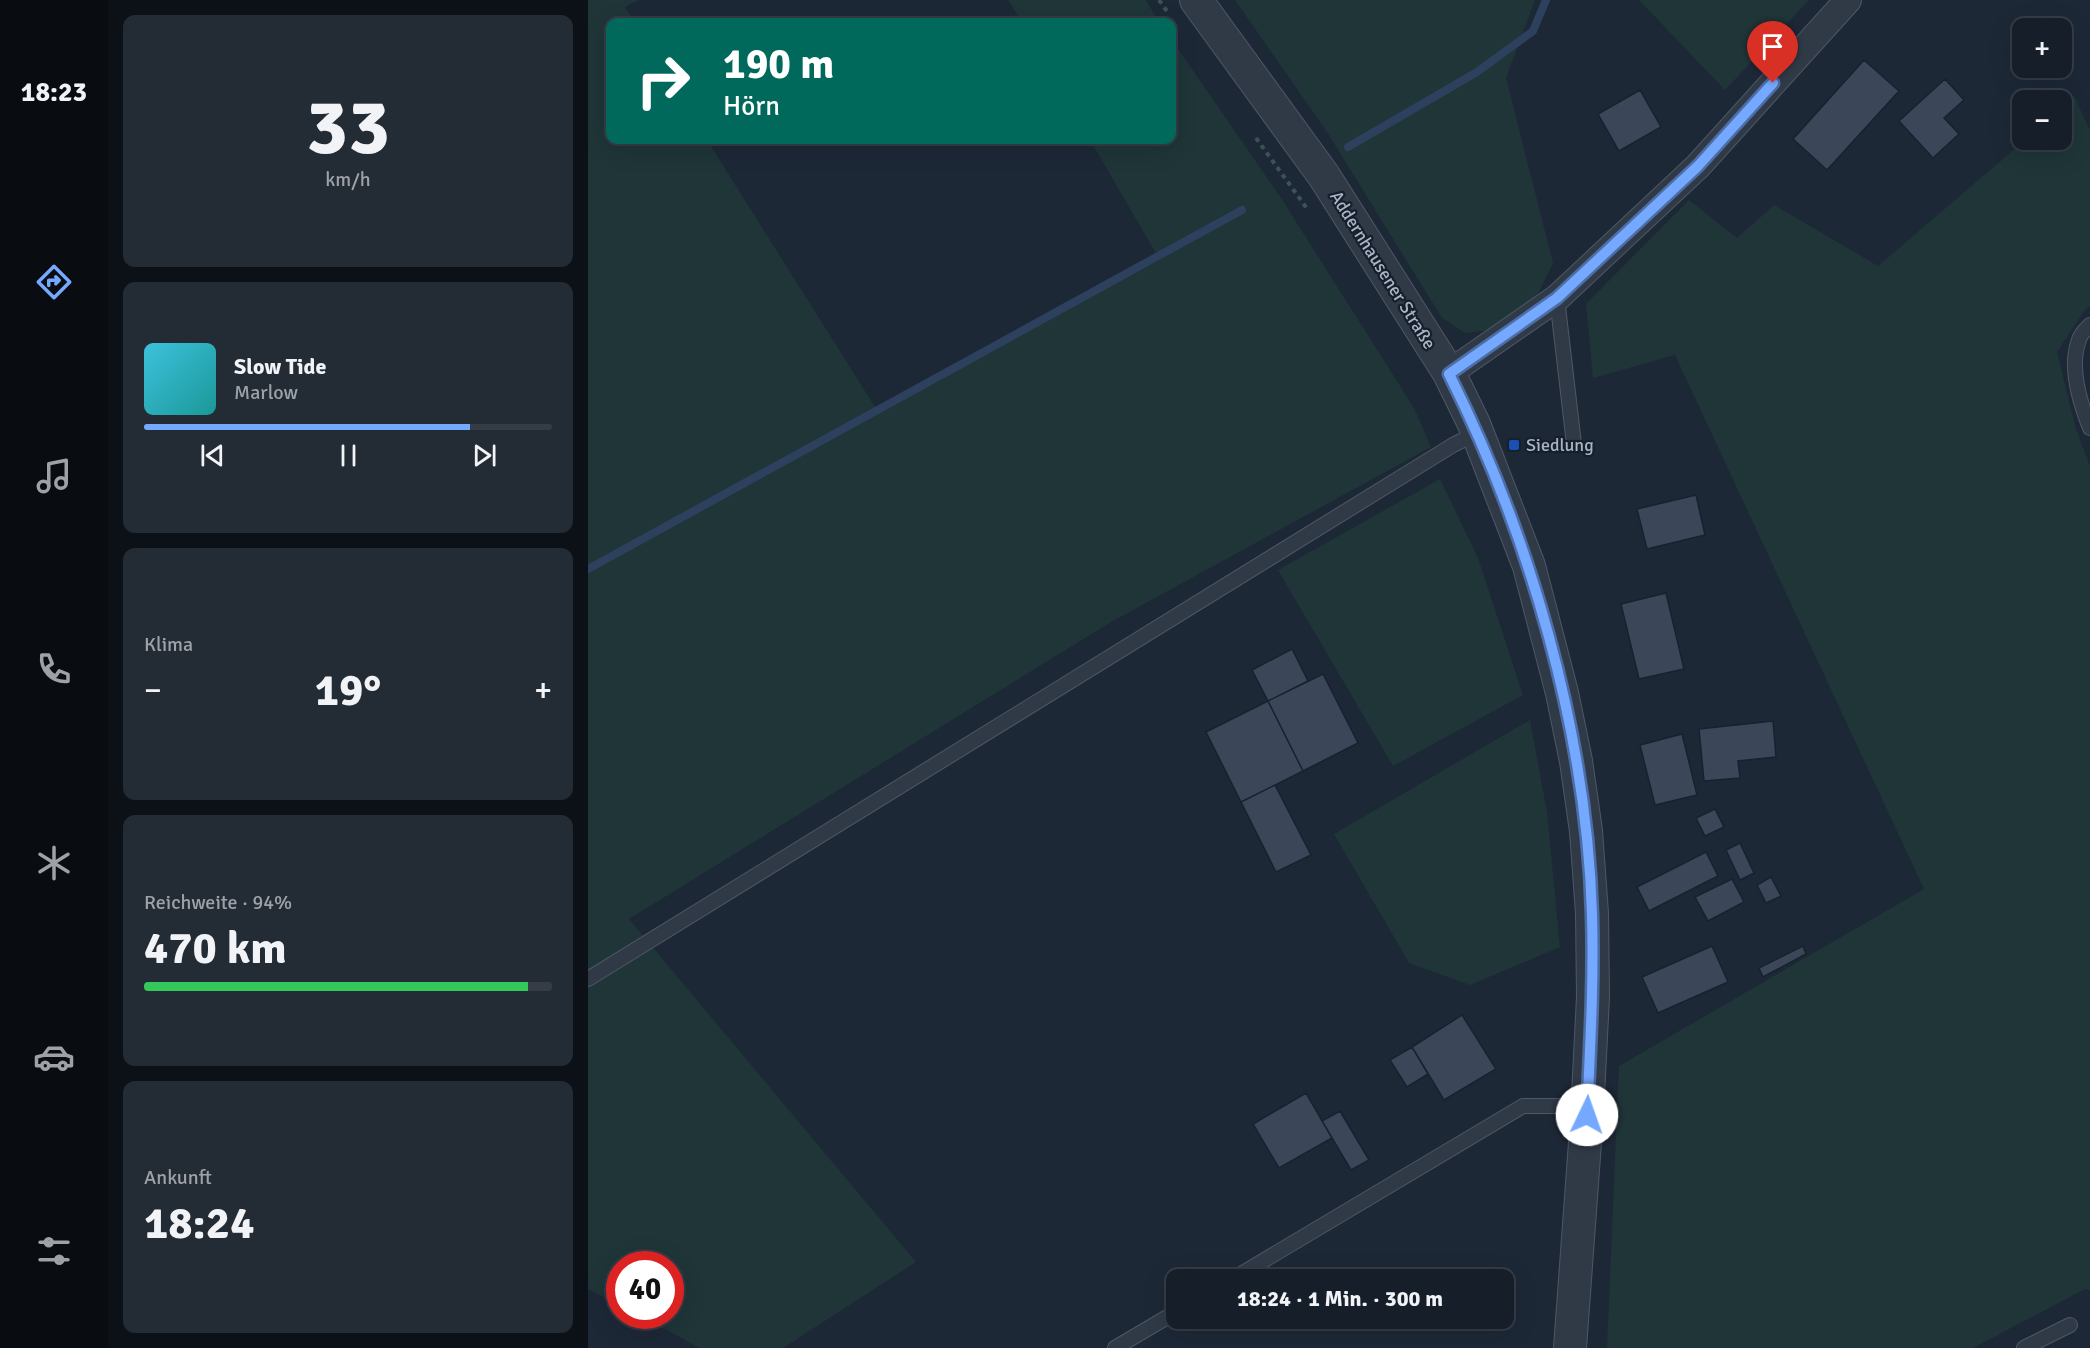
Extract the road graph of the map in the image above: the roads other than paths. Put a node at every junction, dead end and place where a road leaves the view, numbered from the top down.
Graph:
1 (1848, 0) edge
2 (1184, 9) edge
3 (1557, 298) junction
4 (2090, 325) edge
5 (1449, 374) junction
6 (2090, 428) edge
7 (1477, 432) junction
8 (1574, 444) dead end
9 (588, 979) edge
10 (1587, 1115) junction
11 (1249, 1269) edge
12 (1166, 1318) edge
13 (2070, 1325) dead end
14 (1115, 1348) edge
15 (1570, 1348) edge
16 (2024, 1348) edge

1 - 3 street
2 - 5 street, Addernhausener Straße
3 - 5 street
3 - 8 lane
4 - 6 lane
5 - 7 street, Addernhausener Straße
7 - 9 lane
7 - 10 street, Addernhausener Straße
10 - 11 lane
10 - 15 street, Addernhausener Straße
12 - 14 lane
13 - 16 lane

